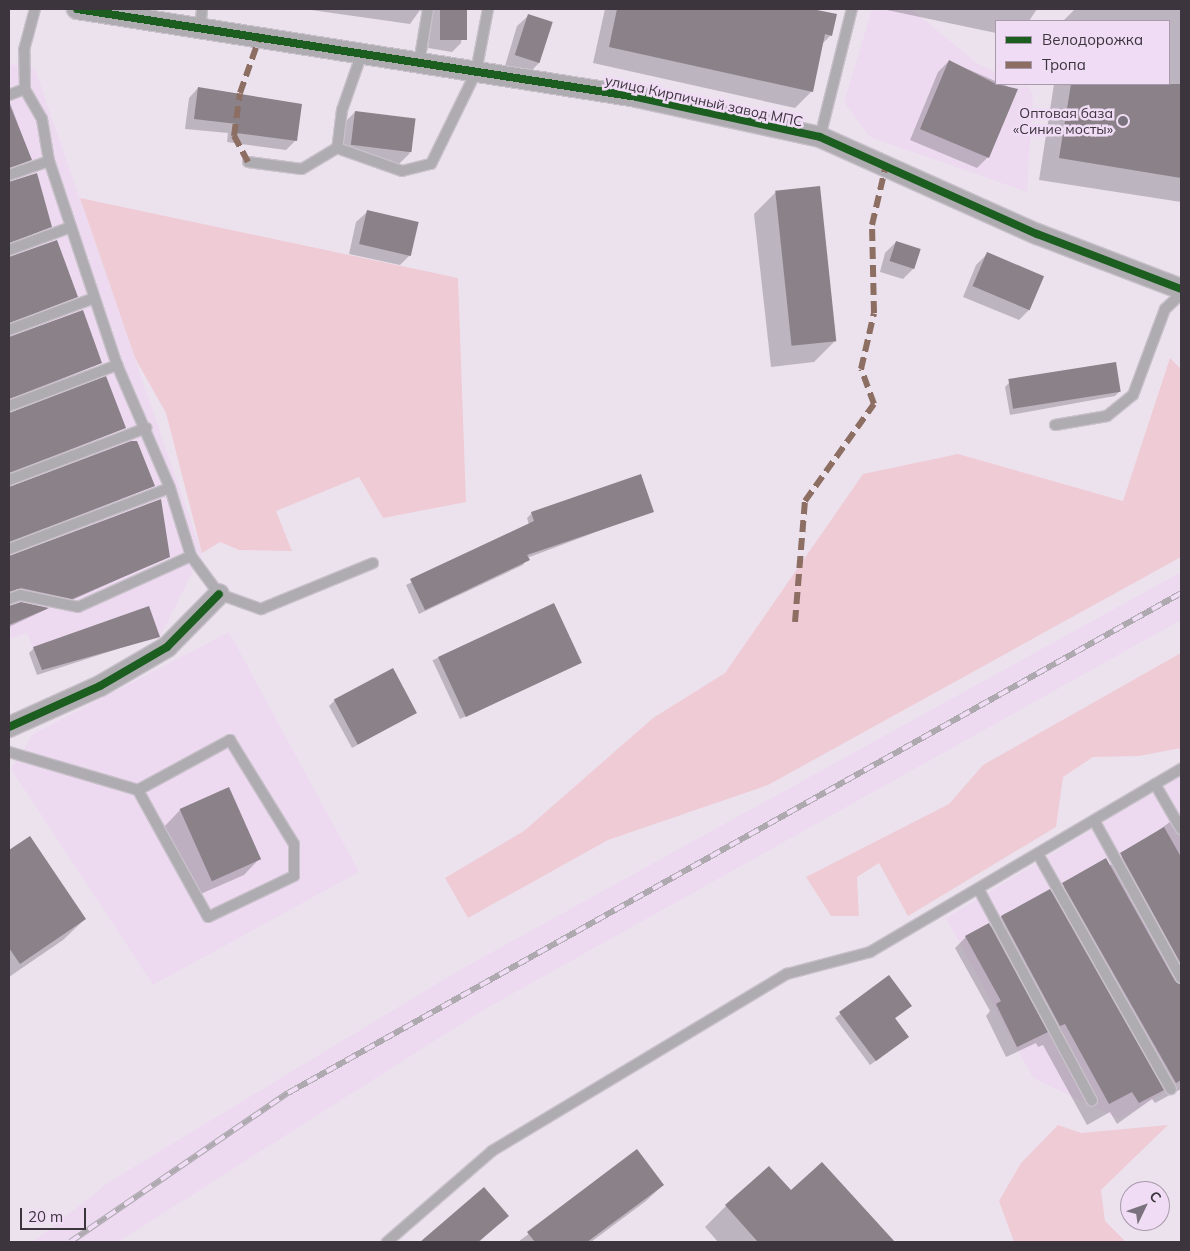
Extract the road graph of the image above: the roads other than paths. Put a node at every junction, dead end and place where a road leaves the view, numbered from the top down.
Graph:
1 (35, 9) edge
2 (77, 9) edge
3 (202, 9) edge
4 (428, 9) edge
5 (488, 9) edge
6 (852, 9) edge
7 (200, 29) junction
8 (362, 52) junction
9 (419, 62) junction
10 (476, 72) junction
11 (25, 89) junction
12 (9, 95) edge
13 (820, 137) junction
14 (337, 148) junction
15 (49, 161) junction
16 (248, 162) dead end
17 (9, 175) edge
18 (71, 227) junction
19 (9, 250) edge
20 (1181, 289) edge
21 (1181, 294) edge
22 (94, 298) junction
23 (9, 330) edge
24 (117, 365) junction
25 (9, 406) edge
26 (1055, 425) dead end
27 (146, 428) junction
28 (9, 480) edge
29 (170, 488) junction
30 (9, 549) edge
31 (191, 556) junction
32 (373, 563) dead end
33 (219, 594) junction
34 (9, 600) edge
35 (9, 727) edge
36 (9, 752) edge
37 (1181, 769) edge
38 (1155, 784) junction
39 (138, 790) junction
40 (1095, 822) junction
41 (1181, 829) edge
42 (1039, 856) junction
43 (979, 890) junction
44 (1181, 978) edge
45 (1172, 1089) dead end
46 (1092, 1101) dead end
47 (387, 1242) edge

1 - 11 lane
2 - 7 street, улица Кирпичный завод МПС
3 - 7 lane
4 - 9 lane
5 - 10 lane
6 - 13 lane
7 - 8 street, улица Кирпичный завод МПС
8 - 9 street, улица Кирпичный завод МПС
8 - 14 lane
9 - 10 street, улица Кирпичный завод МПС
10 - 13 street, улица Кирпичный завод МПС
10 - 14 lane
11 - 12 lane
11 - 15 lane
13 - 20 street, улица Кирпичный завод МПС
14 - 16 lane
15 - 17 lane
15 - 18 lane
18 - 19 lane
18 - 22 lane
21 - 26 lane
22 - 23 lane
22 - 24 lane
24 - 25 lane
24 - 27 lane
27 - 28 lane
27 - 29 lane
29 - 30 lane
29 - 31 lane
31 - 33 lane
31 - 34 lane
32 - 33 lane
33 - 35 street
36 - 39 lane
37 - 38 lane
38 - 40 lane
38 - 41 lane
39 - 39 lane
40 - 42 lane
40 - 44 lane
42 - 43 lane
42 - 45 lane
43 - 46 lane
43 - 47 lane

